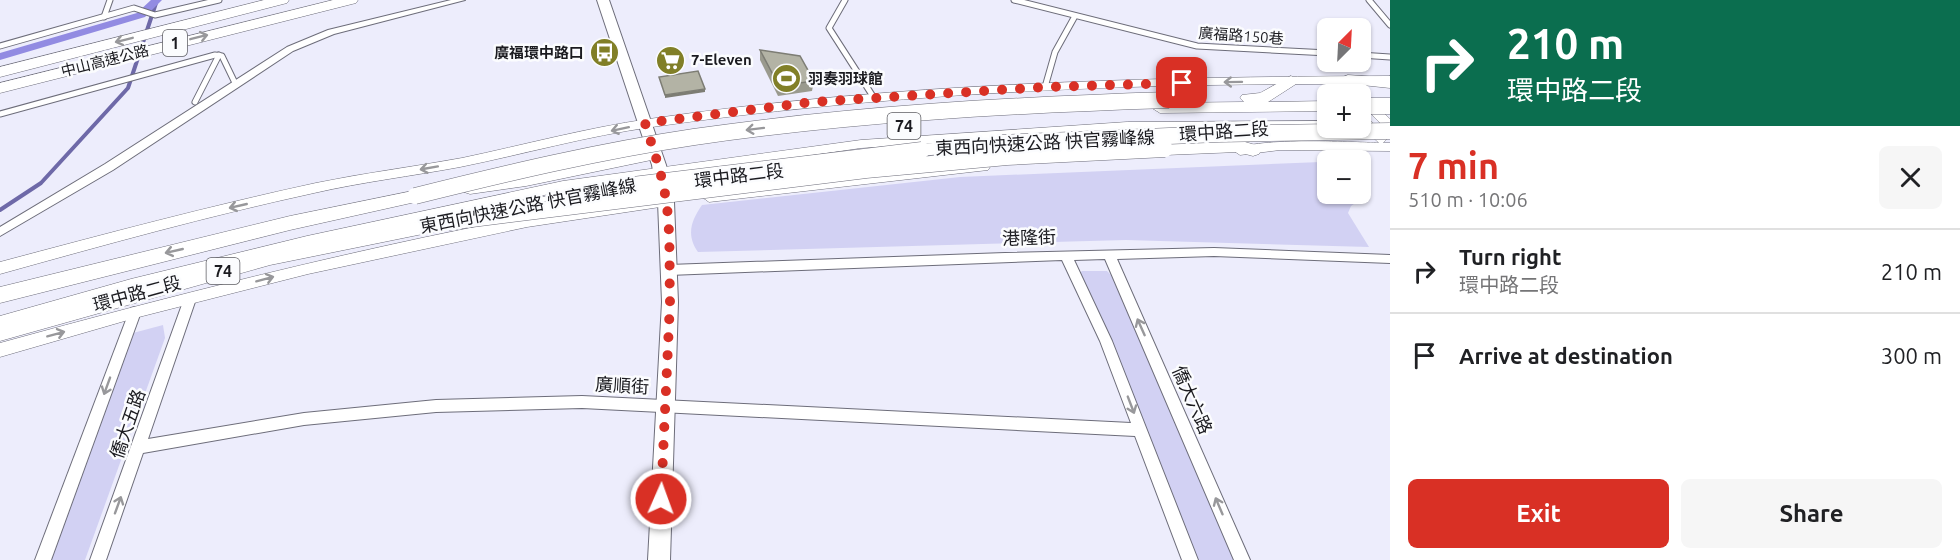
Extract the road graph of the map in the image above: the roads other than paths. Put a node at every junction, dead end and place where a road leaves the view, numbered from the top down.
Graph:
1 (110, 0) edge
2 (219, 0) edge
3 (282, 0) edge
4 (351, 0) edge
5 (461, 0) edge
6 (603, 0) edge
7 (844, 0) edge
8 (1014, 0) edge
9 (1369, 0) edge
10 (1075, 16) junction
11 (104, 17) junction
12 (1390, 25) edge
13 (0, 46) edge
14 (1317, 52) edge
15 (219, 55) junction
16 (1371, 56) edge
17 (1390, 57) edge
18 (0, 72) edge
19 (1329, 80) junction
20 (1346, 80) junction
21 (1292, 81) junction
22 (1390, 82) edge
23 (1332, 84) edge
24 (1350, 84) edge
25 (237, 85) junction
26 (1046, 87) junction
27 (0, 88) edge
28 (874, 98) junction
29 (195, 102) dead end
30 (1317, 106) edge
31 (1371, 108) edge
32 (0, 114) edge
33 (1317, 119) edge
34 (1371, 122) edge
35 (1371, 122) edge
36 (645, 123) junction
37 (1317, 124) edge
38 (1389, 130) edge
39 (1253, 150) junction
40 (660, 168) junction
41 (415, 196) junction
42 (666, 202) junction
43 (448, 222) junction
44 (0, 232) edge
45 (1109, 254) junction
46 (1066, 255) junction
47 (1390, 259) edge
48 (0, 268) edge
49 (669, 270) junction
50 (0, 295) edge
51 (190, 299) junction
52 (0, 312) edge
53 (135, 312) junction
54 (0, 322) edge
55 (0, 333) edge
56 (0, 350) edge
57 (665, 406) junction
58 (1141, 430) junction
59 (140, 447) junction
60 (44, 560) edge
61 (98, 560) edge
62 (659, 560) edge
63 (1190, 560) edge
64 (1242, 560) edge

1 - 11 lane
2 - 11 lane
3 -> 18 highway, 中山高速公路 / 1
27 -> 4 highway, 中山高速公路 / 1
5 - 25 street
6 - 36 main road
7 - 28 lane
8 - 10 lane, 廣福路150巷
9 - 12 lane
10 - 14 lane, 廣福路150巷
10 - 26 lane
11 - 13 lane
15 - 25 lane
15 - 29 lane
15 - 32 lane
16 - 17 lane
19 - 20 street
19 - 21 street
19 - 23 street
20 - 22 highway
20 - 24 street
21 -> 26 street
21 -> 41 highway, bridge
25 - 44 street
26 - 28 street
28 - 36 street
30 - 41 highway, 東西向快速公路 快官霧峰線 / 74, bridge
31 - 38 street
33 - 40 street, 環中路二段
34 - 38 highway, bridge
35 - 38 street
36 - 40 main road
36 -> 48 street
37 - 40 street, 環中路二段
38 - 39 street, 環中路二段
38 - 43 highway, 東西向快速公路 快官霧峰線 / 74, bridge
39 - 42 street, 環中路二段
39 - 43 highway, bridge
40 - 42 main road
40 - 52 street, 環中路二段
40 - 54 street, 環中路二段
41 -> 50 highway, 東西向快速公路 快官霧峰線 / 74
42 - 49 main road
51 -> 42 street, 環中路二段
43 - 55 highway, 東西向快速公路 快官霧峰線 / 74
45 - 46 street, 港隆街
45 - 47 street, 港隆街
64 -> 45 street, 僑大六路
46 - 49 street, 港隆街
46 -> 58 street
49 - 57 main road
51 - 53 street, 環中路二段
51 - 59 street, 僑大五路
56 -> 53 street, 環中路二段
53 -> 60 street, 僑大五路
57 - 58 street, 廣順街
57 - 59 street, 廣順街
57 - 62 main road
58 - 63 street
61 -> 59 street, 僑大五路

